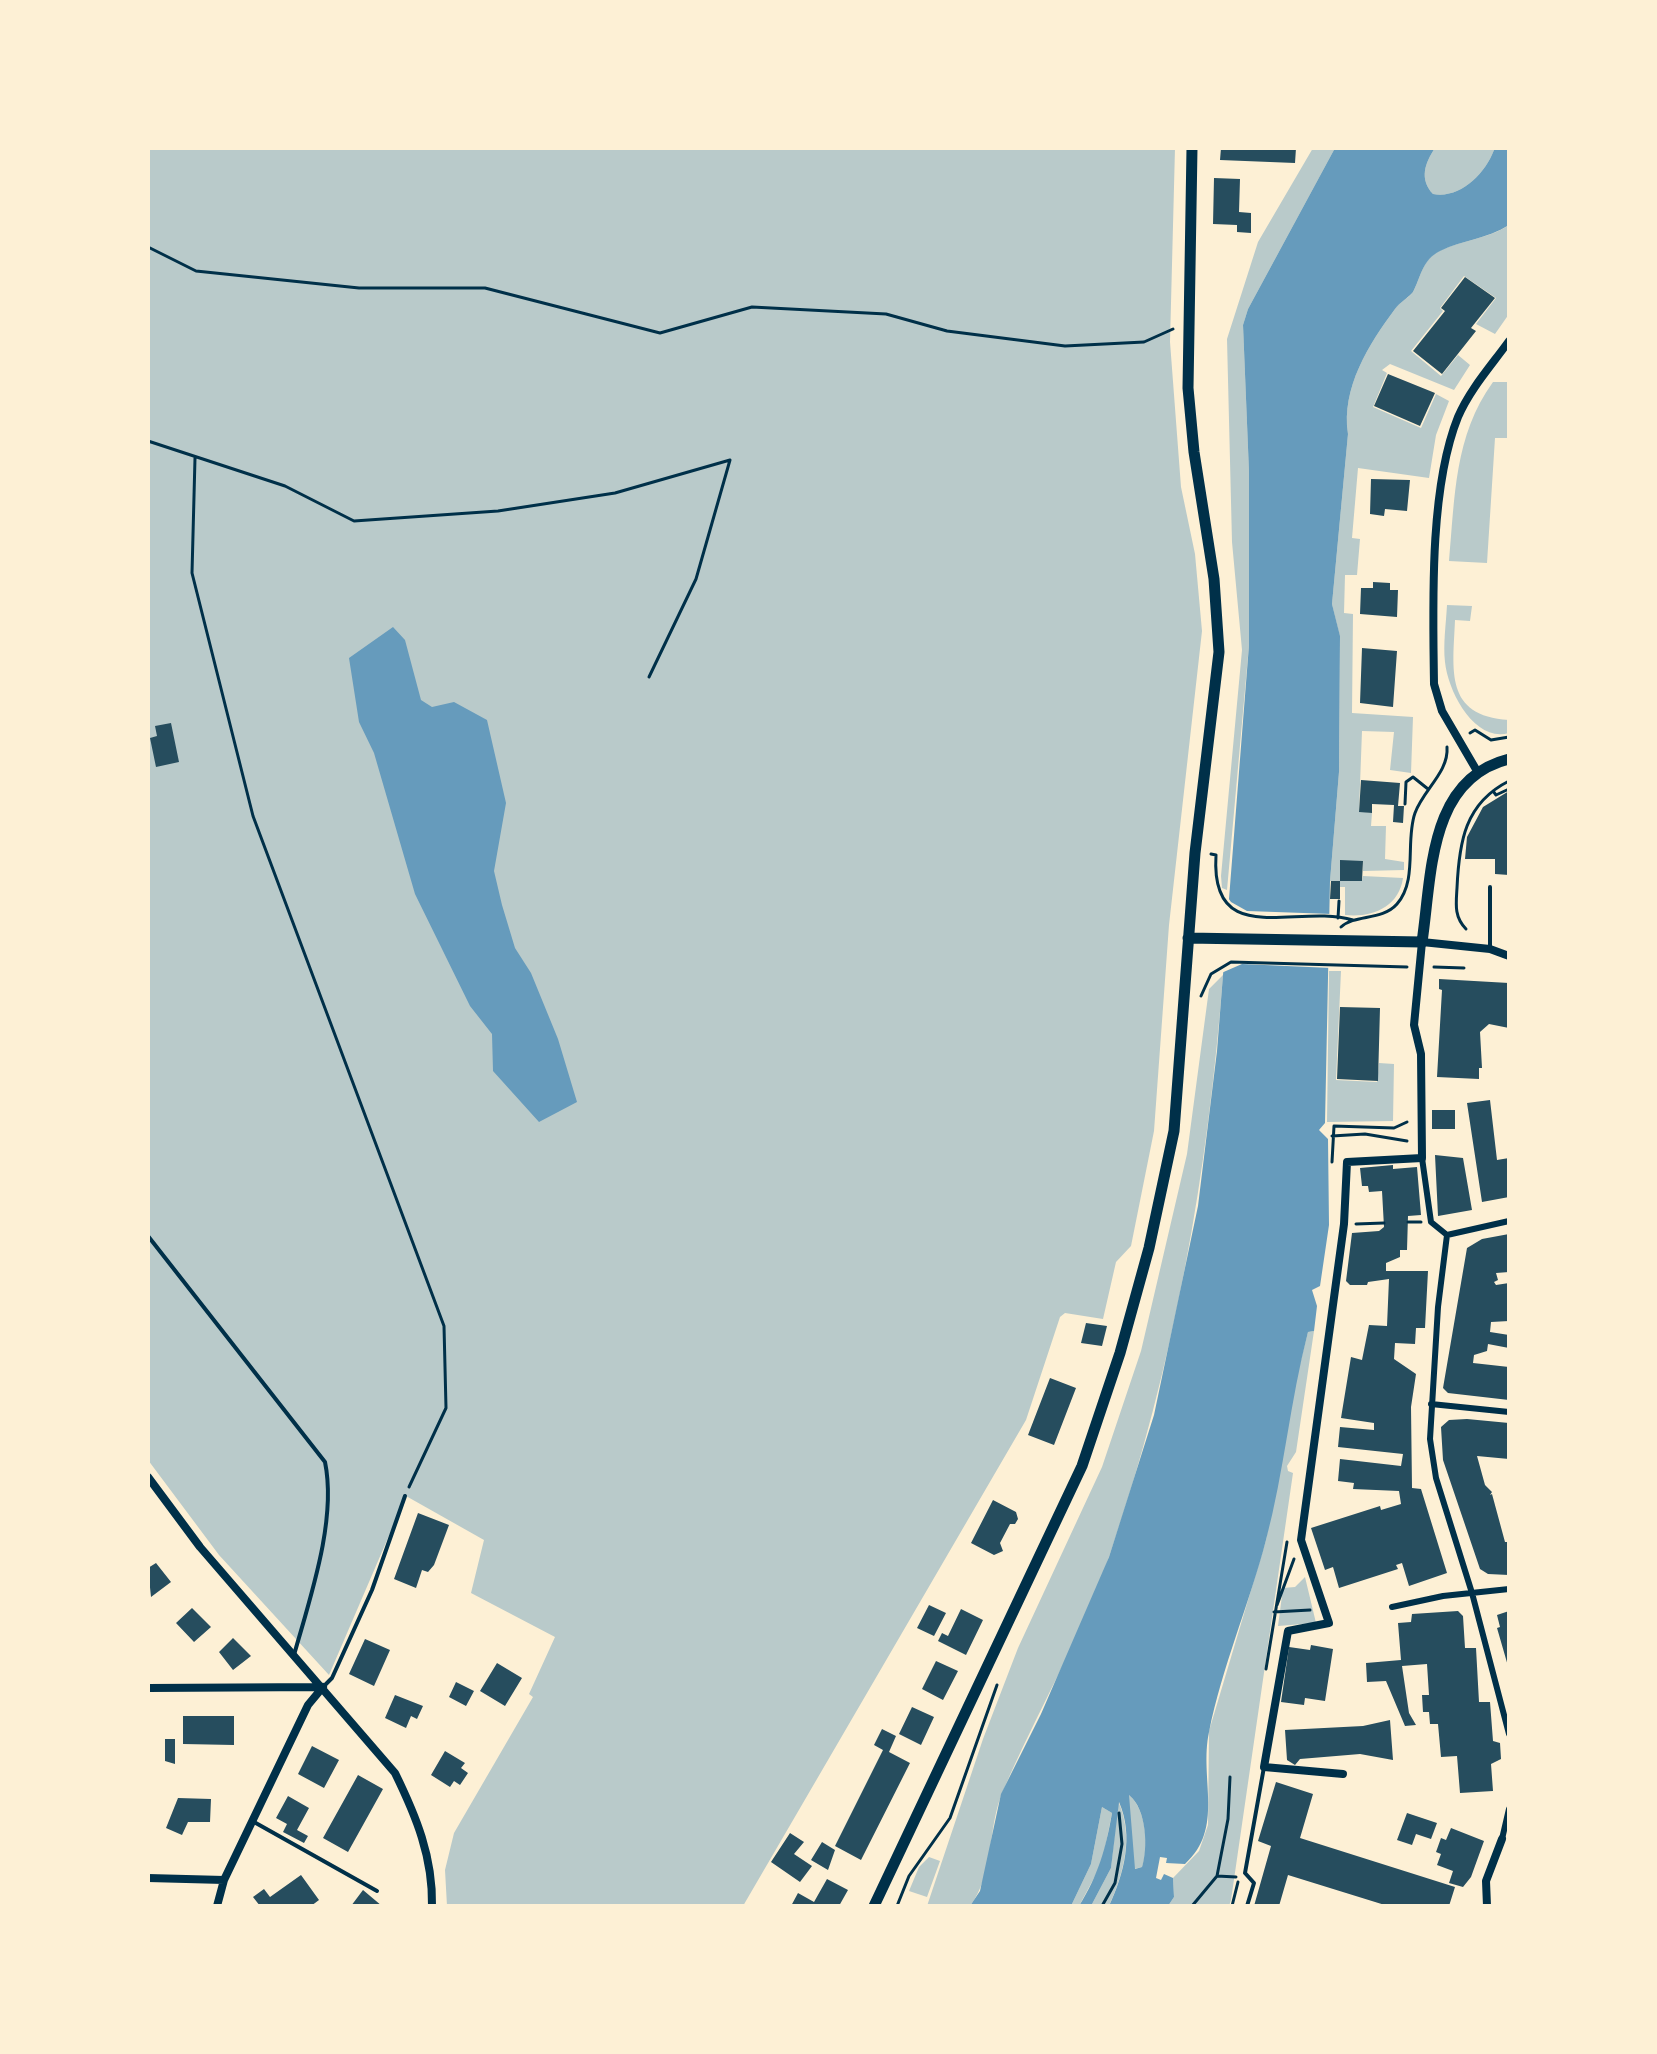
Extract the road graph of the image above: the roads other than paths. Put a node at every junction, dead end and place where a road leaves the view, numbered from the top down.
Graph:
1 (1192, 148) edge
2 (1509, 341) edge
3 (1509, 759) edge
4 (1477, 771) junction
5 (1490, 887) dead end
6 (1188, 938) junction
7 (1422, 942) junction
8 (1490, 949) junction
9 (1509, 956) edge
10 (1422, 1158) junction
11 (1509, 1221) edge
12 (1447, 1235) junction
13 (148, 1236) edge
14 (1431, 1404) junction
15 (1509, 1412) edge
16 (148, 1477) edge
17 (405, 1496) road end
18 (1509, 1589) edge
19 (1472, 1593) junction
20 (1392, 1607) dead end
21 (294, 1655) junction
22 (323, 1687) junction
23 (148, 1688) edge
24 (1509, 1734) edge
25 (1264, 1767) junction
26 (1343, 1774) dead end
27 (1509, 1809) edge
28 (253, 1822) junction
29 (1502, 1839) joint
30 (148, 1878) edge
31 (224, 1880) junction
32 (377, 1891) dead end
33 (217, 1906) edge
34 (432, 1906) edge
35 (874, 1906) edge
36 (1247, 1906) edge
37 (1487, 1906) edge

1 - 6 street
2 - 4 street
3 - 4 street
4 - 7 street
5 - 8 lane
6 - 7 street
6 - 35 street
7 - 8 street
7 - 10 street
8 - 9 street
10 - 12 street
10 - 25 street
11 - 12 street
12 - 14 street
13 - 21 lane
14 - 15 street
14 - 19 street
16 - 21 street
17 - 22 lane
18 - 19 street
19 - 20 street
19 - 24 street
21 - 22 street
22 - 23 street
22 - 28 street
22 - 34 street
25 - 26 street
25 - 36 lane
27 - 29 street
28 - 31 street
28 - 32 lane
29 - 37 street
30 - 31 street
31 - 33 street

